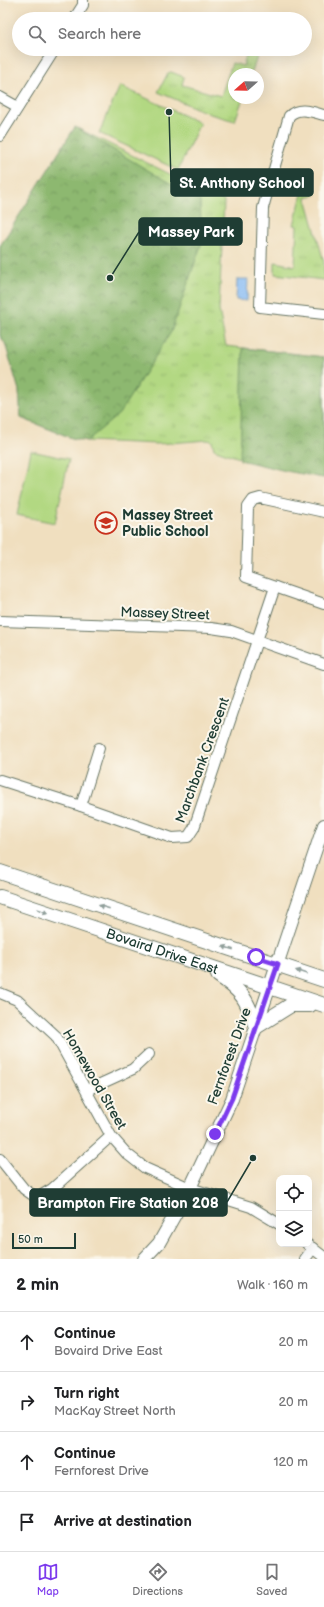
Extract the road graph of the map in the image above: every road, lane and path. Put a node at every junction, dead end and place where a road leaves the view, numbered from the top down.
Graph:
1 (83, 0) edge
2 (78, 12) edge
3 (51, 56) edge
4 (0, 97) edge
5 (18, 107) junction
6 (324, 115) edge
7 (0, 136) edge
8 (324, 314) edge
9 (324, 512) edge
10 (275, 587) junction
11 (324, 604) edge
12 (0, 621) edge
13 (258, 641) junction
14 (324, 664) edge
15 (99, 748) dead end
16 (0, 780) edge
17 (81, 806) junction
18 (324, 825) edge
19 (0, 872) edge
20 (0, 896) edge
21 (278, 964) junction
22 (207, 966) junction
23 (324, 980) edge
24 (270, 988) junction
25 (0, 993) edge
26 (323, 1005) edge
27 (256, 1027) junction
28 (149, 1054) dead end
29 (87, 1090) junction
30 (111, 1136) junction
31 (0, 1159) edge
32 (190, 1188) junction
33 (276, 1222) edge
34 (310, 1247) edge
35 (311, 1247) edge
36 (324, 1257) edge
37 (144, 1259) edge
38 (305, 1259) edge

1 - 2 street
3 - 5 street
4 - 5 street
5 - 7 street
6 - 8 street
9 - 10 street
10 - 11 street
10 - 13 street
12 - 13 street, Massey Street
13 - 14 street, Massey Street
13 - 17 street, Marchbank Crescent
15 - 17 street
16 - 17 street, Marchbank Crescent
18 - 21 street, Fernforest Drive
21 -> 19 main road, Bovaird Drive East
20 -> 22 main road, Bovaird Drive East
23 -> 21 main road, Bovaird Drive East
21 - 24 street, Fernforest Drive
22 - 24 main road, Bovaird Drive East
22 - 27 main road
24 - 26 main road, Bovaird Drive East
24 - 27 street, Fernforest Drive
25 - 29 street, Homewood Street
26 - 27 main road
27 - 32 street, Fernforest Drive
28 - 29 street
29 - 30 street, Homewood Street
30 - 31 street
30 - 32 street, Homewood Street
32 - 33 street, Homewood Street
32 - 37 street, Fernforest Drive
34 - 38 street
35 - 36 street

